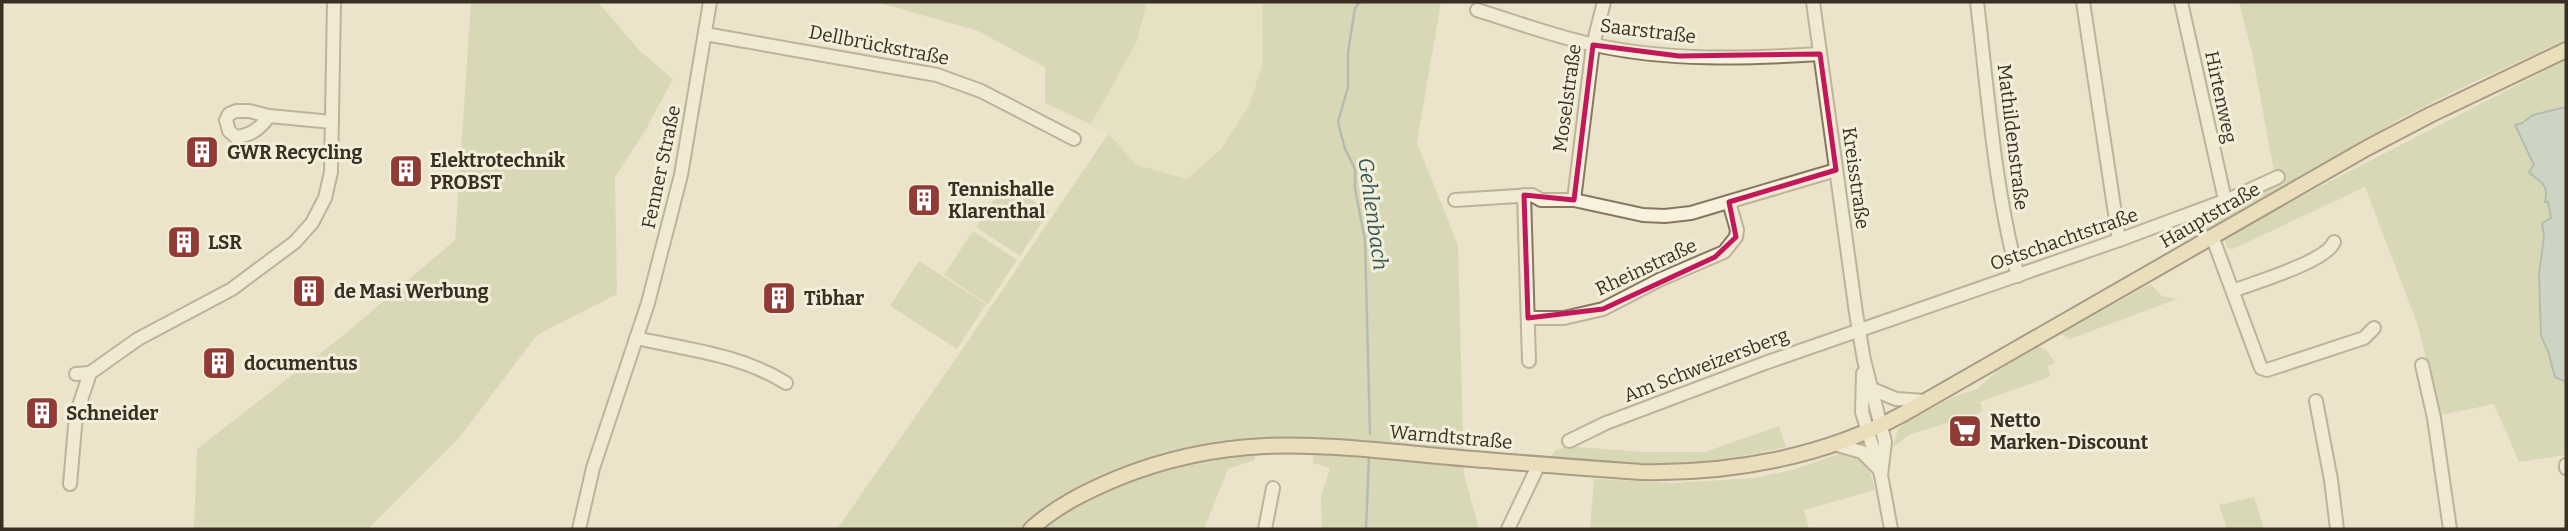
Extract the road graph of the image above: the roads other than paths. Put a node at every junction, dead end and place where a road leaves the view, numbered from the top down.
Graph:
1 (334, 2) edge
2 (710, 2) edge
3 (1604, 2) edge
4 (1813, 2) edge
5 (1977, 2) edge
6 (2083, 2) edge
7 (2181, 2) edge
8 (1477, 10) dead end
9 (705, 34) junction
10 (1593, 45) junction
11 (2566, 50) edge
12 (1819, 54) junction
13 (269, 116) dead end
14 (332, 122) junction
15 (1074, 139) dead end
16 (1836, 170) junction
17 (2278, 177) dead end
18 (1524, 195) junction
19 (1455, 200) dead end
20 (1574, 200) junction
21 (2225, 200) junction
22 (1729, 202) junction
23 (2212, 236) junction
24 (2119, 240) junction
25 (2334, 242) dead end
26 (2018, 276) junction
27 (2234, 291) junction
28 (1528, 318) junction
29 (2374, 328) dead end
30 (1859, 329) junction
31 (636, 338) junction
32 (1864, 360) junction
33 (1528, 361) dead end
34 (2422, 366) dead end
35 (90, 373) junction
36 (76, 374) dead end
37 (786, 383) dead end
38 (1872, 389) junction
39 (1926, 401) junction
40 (2316, 401) dead end
41 (1874, 428) junction
42 (1569, 441) dead end
43 (1834, 444) junction
44 (1539, 464) junction
45 (1881, 474) junction
46 (70, 484) dead end
47 (1273, 488) dead end
48 (1255, 513) dead end
49 (1267, 523) edge
50 (579, 529) edge
51 (1031, 529) edge
52 (1508, 529) edge
53 (1891, 529) edge
54 (2337, 529) edge
55 (2450, 529) edge

1 - 14 street
2 - 9 street, Fenner Straße
3 - 10 street, Moselstraße
4 - 12 street, Kreisstraße
5 - 26 street, Mathildenstraße
6 - 24 street
7 - 21 street, Hirtenweg
8 - 10 street, Saarstraße
9 - 15 street, Dellbrückstraße
9 - 31 street, Fenner Straße
10 - 12 street, Saarstraße
10 - 20 street, Moselstraße
11 - 23 main road, Hauptstraße
12 - 16 street, Kreisstraße
13 - 14 street
14 - 35 street
16 - 22 street, Rheinstraße
16 - 30 street, Kreisstraße
17 - 21 street, Ostschachtstraße
18 - 19 street, Rheinstraße
18 - 20 street, Rheinstraße
18 - 28 street
20 - 22 street, Rheinstraße
21 - 24 street, Ostschachtstraße
22 - 28 street, Rheinstraße
23 - 27 street
23 - 39 main road, Hauptstraße
24 - 26 street, Ostschachtstraße
25 - 27 street
26 - 30 street, Ostschachtstraße
27 - 29 street
28 - 33 street
30 - 32 street, Kreisstraße
30 - 42 street, Am Schweizersberg
31 - 37 street
31 - 50 street, Fenner Straße
32 - 38 street, Kreisstraße
32 - 41 street, Kreisstraße
34 - 55 street
35 - 36 street
35 - 46 street
38 - 39 street
38 - 41 street, Kreisstraße
39 - 41 main road, Hauptstraße
40 - 54 street
41 - 43 main road, Warndtstraße
41 - 45 street, Kreisstraße
43 - 44 main road, Warndtstraße
43 - 45 street
44 - 51 main road, Warndtstraße
44 - 52 street
45 - 53 street, Kreisstraße
47 - 49 street
48 - 49 street

